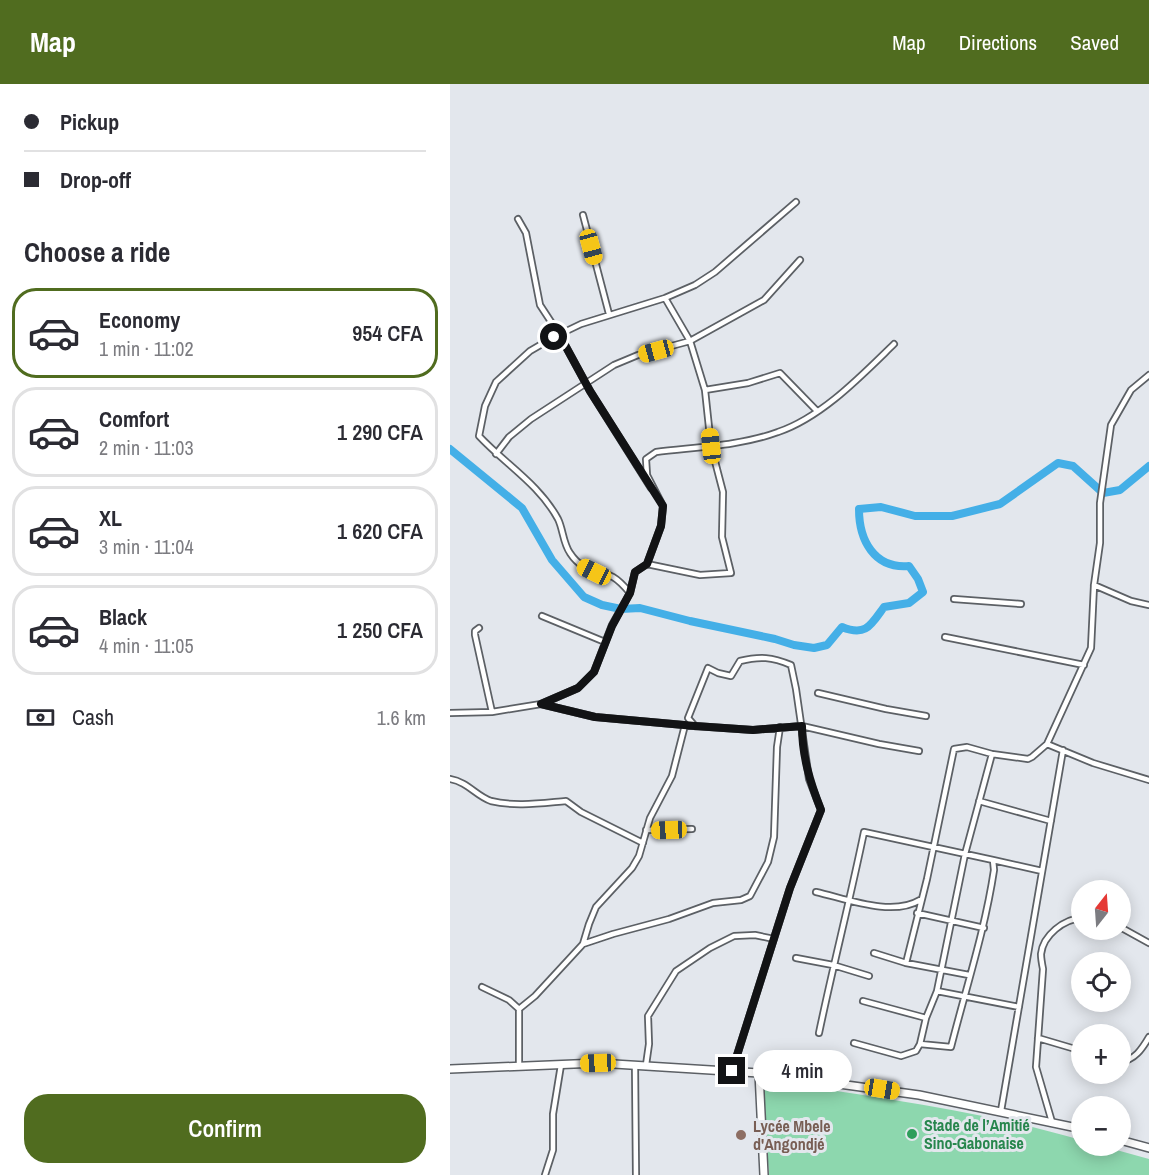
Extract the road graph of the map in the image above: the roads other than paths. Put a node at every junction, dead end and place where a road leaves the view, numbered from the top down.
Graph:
1 (796, 202) dead end
2 (583, 215) dead end
3 (518, 219) dead end
4 (800, 260) dead end
5 (665, 297) junction
6 (609, 314) junction
7 (559, 334) junction
8 (690, 341) junction
9 (894, 344) dead end
10 (1149, 375) edge
11 (585, 382) junction
12 (705, 390) junction
13 (817, 411) junction
14 (711, 446) junction
15 (496, 454) junction
16 (663, 506) junction
17 (647, 564) junction
18 (1094, 585) junction
19 (630, 593) junction
20 (954, 599) dead end
21 (1022, 604) dead end
22 (1149, 605) edge
23 (542, 616) dead end
24 (479, 628) dead end
25 (945, 637) dead end
26 (605, 642) junction
27 (1084, 665) junction
28 (818, 693) dead end
29 (541, 704) junction
30 (492, 712) junction
31 (450, 713) edge
32 (926, 716) dead end
33 (685, 725) junction
34 (695, 726) junction
35 (802, 726) junction
36 (780, 728) junction
37 (1047, 744) junction
38 (1063, 750) junction
39 (919, 751) dead end
40 (992, 754) junction
41 (450, 779) edge
42 (1149, 780) edge
43 (979, 801) junction
44 (1051, 821) junction
45 (692, 829) dead end
46 (646, 830) junction
47 (643, 843) junction
48 (933, 847) junction
49 (965, 854) junction
50 (993, 860) junction
51 (1042, 871) junction
52 (816, 892) dead end
53 (850, 899) junction
54 (920, 900) junction
55 (917, 913) junction
56 (1071, 919) edge
57 (952, 921) junction
58 (984, 928) junction
59 (1131, 933) edge
60 (774, 939) junction
61 (1149, 943) edge
62 (583, 944) junction
63 (874, 953) dead end
64 (796, 958) dead end
65 (906, 963) junction
66 (833, 965) junction
67 (942, 970) junction
68 (969, 975) junction
69 (869, 976) dead end
70 (482, 987) dead end
71 (938, 991) junction
72 (963, 998) junction
73 (863, 1001) dead end
74 (1018, 1007) junction
75 (519, 1009) junction
76 (926, 1018) junction
77 (819, 1033) dead end
78 (1149, 1037) edge
79 (1038, 1038) junction
80 (854, 1043) dead end
81 (920, 1044) junction
82 (1071, 1048) edge
83 (1131, 1059) edge
84 (561, 1065) junction
85 (635, 1065) junction
86 (646, 1065) junction
87 (519, 1067) junction
88 (450, 1069) edge
89 (732, 1071) junction
90 (759, 1073) junction
91 (1001, 1111) junction
92 (1052, 1122) junction
93 (1071, 1126) edge
94 (1131, 1143) edge
95 (1149, 1148) edge
96 (545, 1175) edge
97 (636, 1175) edge
98 (764, 1175) edge

1 - 5 street
2 - 6 street
3 - 7 street
4 - 8 street
5 - 6 street
5 - 8 street
6 - 7 street
7 - 11 street
7 - 15 street
8 - 11 street
8 - 12 street
9 - 13 street
10 - 18 street
11 - 15 street
11 - 16 street
12 - 13 street
12 - 14 street
13 - 14 street
14 - 16 street
14 - 17 street
15 - 19 street
16 - 17 street
17 - 19 street
18 - 22 street
18 - 27 street
19 - 26 street
20 - 21 street
23 - 26 street
24 - 30 street
25 - 27 street
26 - 29 street
27 - 37 street
28 - 32 street
29 - 30 street
29 - 33 street
30 - 31 street
33 - 34 street
33 - 46 street
34 - 35 street
34 - 36 street
35 - 36 street
35 - 39 street
35 - 60 street
36 - 62 street
37 - 38 street
37 - 40 street
38 - 42 street
38 - 44 street
40 - 43 street
40 - 48 street
41 - 47 street
43 - 44 street
43 - 49 street
44 - 51 street
45 - 46 street
46 - 47 street
47 - 62 street
48 - 49 street
48 - 53 street
48 - 54 street
49 - 50 street
49 - 57 street
50 - 51 street
50 - 58 street
51 - 74 street
52 - 53 street
53 - 54 street
53 - 66 street
54 - 55 street
55 - 57 street
55 - 65 street
56 - 79 street
57 - 58 street
57 - 67 street
58 - 68 street
59 - 61 street
60 - 86 street
60 - 89 street
62 - 75 street
63 - 65 street
64 - 66 street
65 - 67 street
66 - 69 street
66 - 77 street
67 - 68 street
67 - 71 street
68 - 72 street
70 - 75 street
71 - 72 street
71 - 76 street
72 - 74 street
72 - 81 street
73 - 76 street
74 - 91 street
75 - 87 street
76 - 81 street
78 - 83 street
79 - 82 street
79 - 92 street
80 - 81 street
84 - 85 main road
84 - 87 main road
84 - 96 street
85 - 86 main road
85 - 97 street
86 - 89 main road
87 - 88 main road
89 - 90 main road
90 - 91 main road
90 - 98 main road
91 - 92 main road
92 - 93 main road
94 - 95 main road

